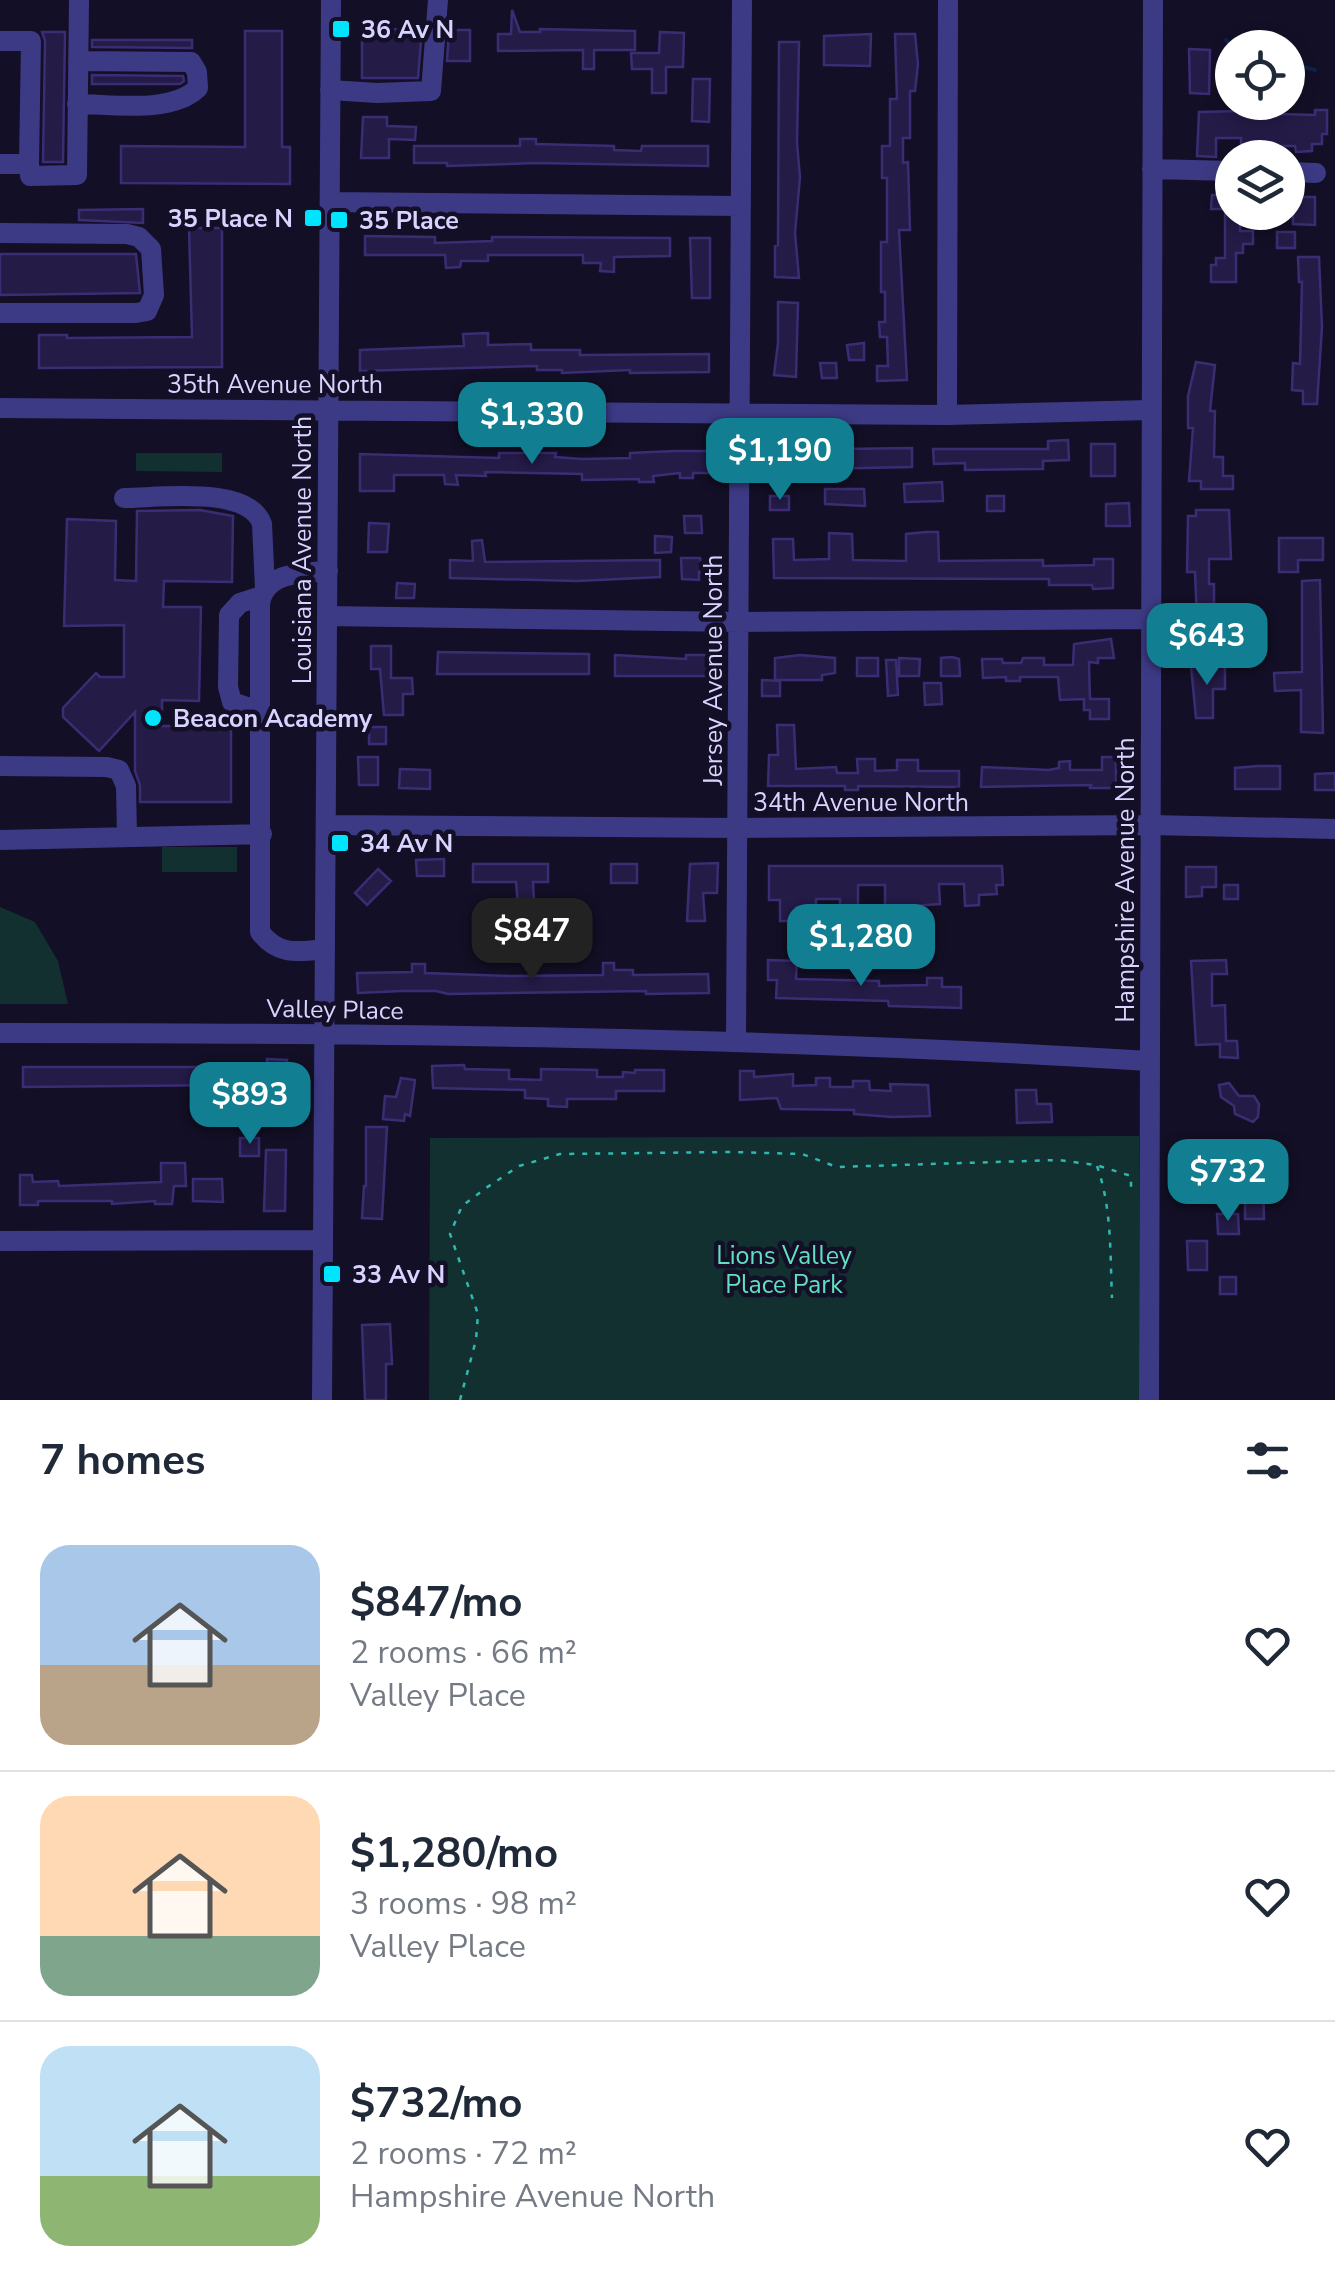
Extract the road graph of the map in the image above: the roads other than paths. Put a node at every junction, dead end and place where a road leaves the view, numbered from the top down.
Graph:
1 (79, 0) edge
2 (331, 0) edge
3 (438, 0) edge
4 (742, 0) edge
5 (948, 0) edge
6 (1152, 0) edge
7 (0, 41) edge
8 (78, 61) junction
9 (330, 90) junction
10 (77, 104) junction
11 (0, 164) edge
12 (29, 164) junction
13 (1152, 170) junction
14 (1215, 171) edge
15 (1305, 173) edge
16 (1316, 173) dead end
17 (330, 202) junction
18 (741, 206) junction
19 (0, 233) edge
20 (0, 313) edge
21 (0, 408) edge
22 (328, 408) junction
23 (1150, 410) junction
24 (740, 414) junction
25 (947, 415) junction
26 (124, 498) dead end
27 (328, 572) junction
28 (263, 592) junction
29 (327, 616) junction
30 (1150, 619) junction
31 (739, 622) junction
32 (262, 712) junction
33 (0, 766) edge
34 (326, 825) junction
35 (1150, 826) junction
36 (738, 828) junction
37 (1335, 830) edge
38 (262, 834) junction
39 (126, 837) junction
40 (0, 840) edge
41 (325, 949) junction
42 (0, 1033) edge
43 (324, 1033) junction
44 (736, 1040) junction
45 (1149, 1061) junction
46 (323, 1240) junction
47 (0, 1241) edge
48 (322, 1400) edge
49 (1149, 1400) edge

1 - 8 street
2 - 9 street, Louisiana Avenue North
3 - 9 street
4 - 18 street, Jersey Avenue North
5 - 25 street
6 - 13 street, Hampshire Avenue North
7 - 12 street
8 - 10 street
8 - 10 street
9 - 17 street, Louisiana Avenue North
10 - 12 street
11 - 12 street
13 - 14 street
13 - 23 street, Hampshire Avenue North
15 - 16 street
17 - 18 street
17 - 22 street, Louisiana Avenue North
18 - 24 street, Jersey Avenue North
19 - 20 street
21 - 22 street, 35th Avenue North
22 - 24 street, 35th Avenue North
22 - 27 street, Louisiana Avenue North
23 - 25 street, 35th Avenue North
23 - 30 street, Hampshire Avenue North
24 - 25 street, 35th Avenue North
24 - 31 street, Jersey Avenue North
26 - 28 street
27 - 28 street
27 - 29 street, Louisiana Avenue North
28 - 32 street
28 - 32 street
29 - 31 street
29 - 34 street, Louisiana Avenue North
30 - 31 street
30 - 35 street, Hampshire Avenue North
31 - 36 street, Jersey Avenue North
32 - 38 street
33 - 39 street
34 - 36 street, 34th Avenue North
34 - 41 street, Louisiana Avenue North
35 - 36 street, 34th Avenue North
35 - 37 street, 34th Avenue North
35 - 45 street, Hampshire Avenue North
36 - 44 street, Jersey Avenue North
38 - 39 street
38 - 41 street
39 - 40 street
41 - 43 street, Louisiana Avenue North
42 - 43 street, Valley Place
43 - 44 street, Valley Place
43 - 46 street, Louisiana Avenue North
44 - 45 street, Valley Place
45 - 49 street, Hampshire Avenue North
46 - 47 street
46 - 48 street, Louisiana Avenue North

